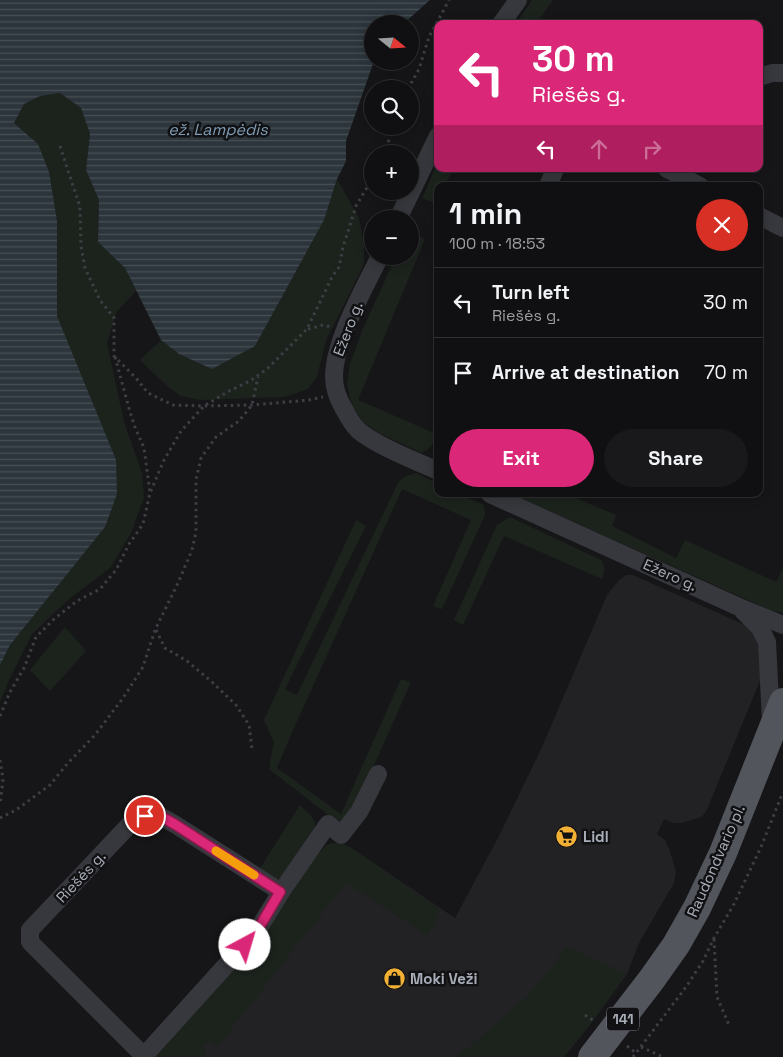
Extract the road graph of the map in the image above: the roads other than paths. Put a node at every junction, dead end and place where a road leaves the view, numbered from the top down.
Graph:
1 (518, 0) edge
2 (504, 20) edge
3 (783, 74) edge
4 (763, 76) edge
5 (434, 144) edge
6 (673, 172) edge
7 (692, 182) edge
8 (402, 210) edge
9 (763, 218) edge
10 (783, 228) edge
11 (376, 265) edge
12 (434, 464) edge
13 (497, 497) edge
14 (739, 607) junction
15 (783, 625) edge
16 (783, 702) edge
17 (772, 731) junction
18 (378, 774) dead end
19 (280, 892) junction
20 (143, 1056) edge
21 (592, 1057) edge

1 - 2 street
3 - 4 street
5 - 8 street
6 - 7 street
9 - 10 street
11 - 12 street, Ežero g.
13 - 14 street, Ežero g.
14 - 15 street, Ežero g.
14 - 17 street, Ežero g.
16 - 17 main road, Raudondvario pl. / 141
17 - 21 main road, Raudondvario pl. / 141
18 - 19 street
19 - 20 street
19 - 20 street, Riešės g.

